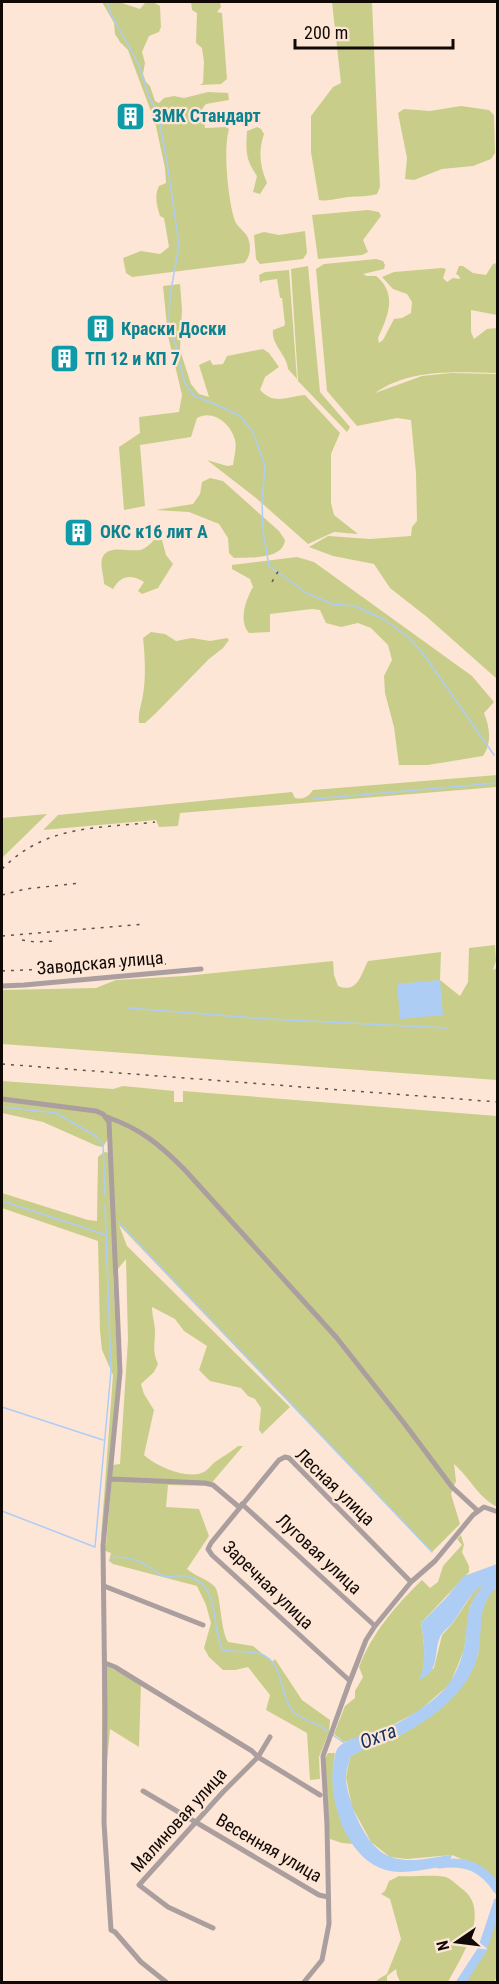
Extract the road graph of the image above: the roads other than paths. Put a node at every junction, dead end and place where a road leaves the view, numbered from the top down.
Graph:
1 (201, 969) dead end
2 (2, 986) edge
3 (2, 1099) edge
4 (107, 1117) junction
5 (111, 1479) junction
6 (241, 1506) junction
7 (478, 1511) junction
8 (498, 1512) edge
9 (411, 1582) junction
10 (104, 1586) junction
11 (203, 1625) dead end
12 (375, 1626) junction
13 (105, 1663) junction
14 (350, 1681) junction
15 (270, 1737) dead end
16 (258, 1758) junction
17 (143, 1791) dead end
18 (320, 1796) dead end
19 (196, 1822) junction
20 (328, 1898) junction
21 (213, 1928) dead end
22 (306, 1981) edge
23 (166, 1983) edge

1 - 2 street, Заводская улица
3 - 4 street
4 - 5 street
4 - 7 street
5 - 6 street, Луговая улица
5 - 10 street
6 - 9 street, Лесная улица
6 - 12 street, Луговая улица
6 - 14 street, Заречная улица
7 - 8 street
7 - 9 street
9 - 12 street
10 - 11 street
10 - 13 street
12 - 14 street
13 - 16 street
13 - 23 street
14 - 20 street
15 - 16 street, Малиновая улица
16 - 18 street
16 - 19 street, Малиновая улица
17 - 19 street, Весенняя улица
19 - 20 street, Весенняя улица
19 - 21 street, Малиновая улица
20 - 22 street

